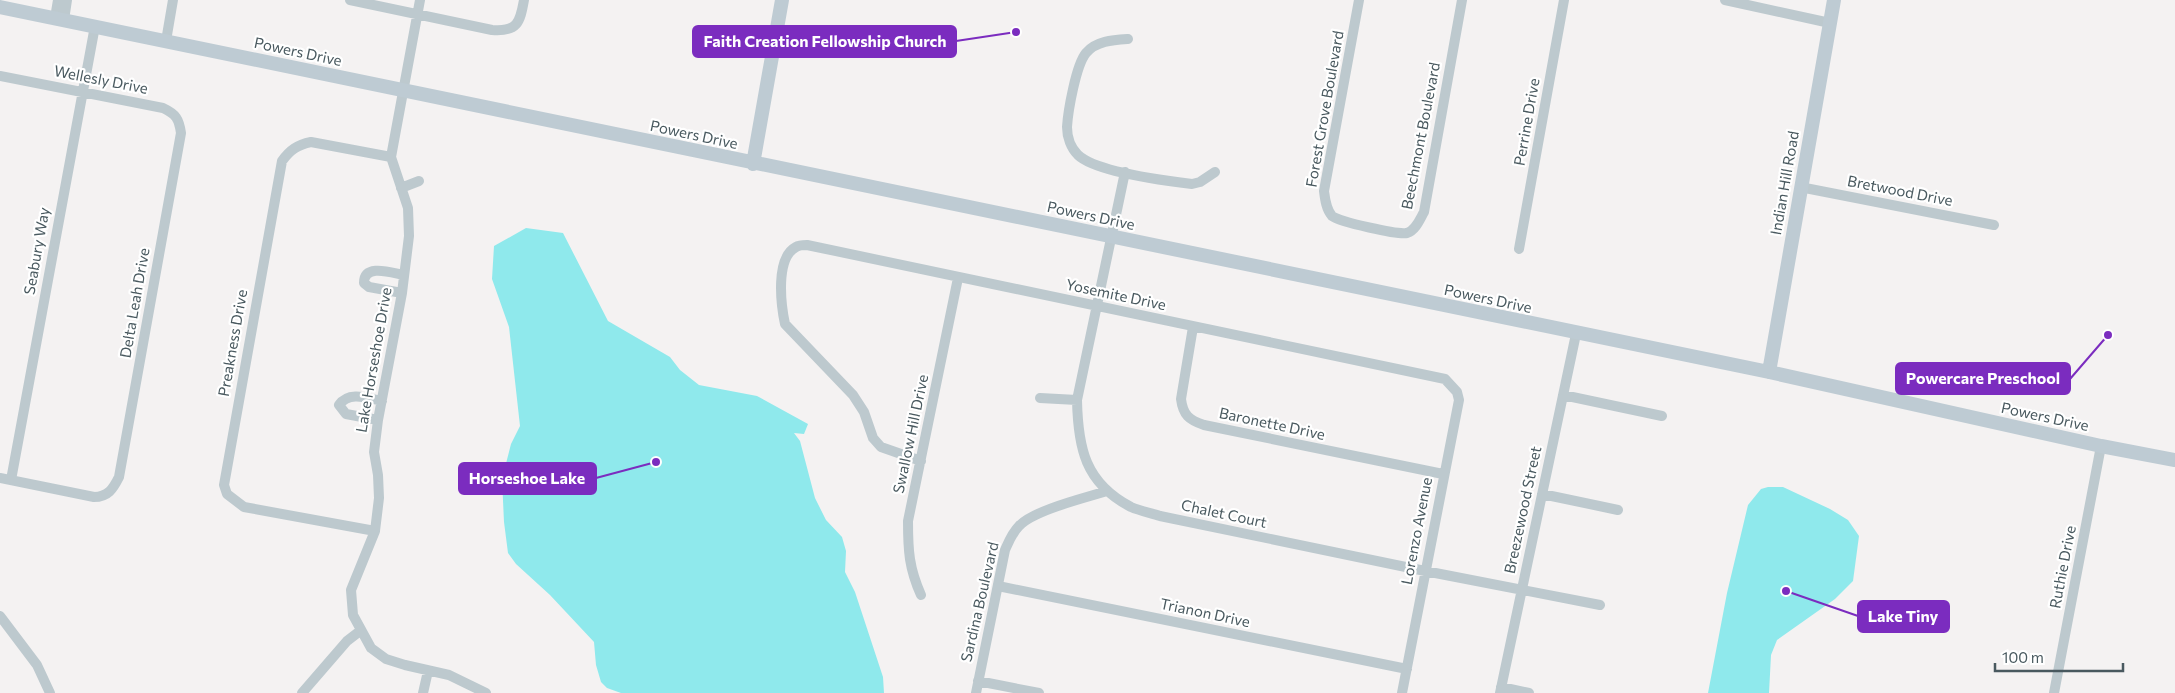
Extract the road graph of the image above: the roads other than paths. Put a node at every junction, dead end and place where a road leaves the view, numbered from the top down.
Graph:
1 (58, 0) edge
2 (67, 0) edge
3 (174, 0) edge
4 (350, 0) edge
5 (420, 0) edge
6 (524, 0) edge
7 (782, 0) edge
8 (1359, 0) edge
9 (1462, 0) edge
10 (1564, 0) edge
11 (1725, 0) edge
12 (1834, 0) edge
13 (0, 7) edge
14 (418, 14) junction
15 (60, 19) junction
16 (1830, 23) junction
17 (94, 26) junction
18 (1128, 39) dead end
19 (166, 41) junction
20 (0, 76) edge
21 (403, 91) junction
22 (82, 92) junction
23 (181, 134) joint
24 (391, 157) junction
25 (753, 164) junction
26 (1126, 172) junction
27 (1215, 172) dead end
28 (419, 181) dead end
29 (1800, 186) junction
30 (401, 188) junction
31 (1994, 225) dead end
32 (1367, 226) joint
33 (1111, 237) junction
34 (1519, 249) dead end
35 (404, 275) junction
36 (958, 278) junction
37 (402, 293) junction
38 (1096, 307) junction
39 (1193, 327) junction
40 (1576, 334) junction
41 (1769, 372) junction
42 (1445, 379) joint
43 (1563, 396) junction
44 (1040, 398) dead end
45 (1077, 400) junction
46 (382, 401) junction
47 (1662, 416) dead end
48 (378, 420) junction
49 (2102, 446) junction
50 (2175, 460) edge
51 (921, 461) junction
52 (1443, 474) junction
53 (0, 478) edge
54 (11, 480) junction
55 (1107, 491) junction
56 (1542, 494) junction
57 (1618, 510) dead end
58 (375, 531) junction
59 (1424, 571) junction
60 (998, 586) junction
61 (1522, 591) junction
62 (921, 596) dead end
63 (1600, 605) dead end
64 (0, 616) edge
65 (360, 631) junction
66 (1407, 669) junction
67 (428, 671) junction
68 (978, 681) junction
69 (1501, 690) edge
70 (50, 693) edge
71 (302, 693) edge
72 (423, 693) edge
73 (486, 693) edge
74 (976, 693) edge
75 (1039, 693) edge
76 (1402, 693) edge
77 (1529, 693) edge
78 (2054, 693) edge

1 - 15 street
2 - 15 street
3 - 19 street
4 - 14 street
5 - 14 street, Lake Horseshoe Drive
6 - 14 street
7 - 25 street
8 - 32 street, Forest Grove Boulevard
9 - 32 street, Beechmont Boulevard
10 - 34 street, Perrine Drive
11 - 16 street
12 - 16 street, Indian Hill Road
13 - 15 street, Powers Drive
14 - 21 street, Lake Horseshoe Drive
15 - 17 street, Powers Drive
16 - 29 street, Indian Hill Road
17 - 19 street, Powers Drive
17 - 22 street, Seabury Way
18 - 26 street
19 - 21 street, Powers Drive
20 - 22 street, Wellesly Drive
21 - 24 street, Lake Horseshoe Drive
21 - 25 street, Powers Drive
22 - 23 street, Wellesly Drive
22 - 54 street, Seabury Way
23 - 54 street, Delta Leah Drive
24 - 30 street, Lake Horseshoe Drive
24 - 58 street, Preakness Drive
25 - 33 street, Powers Drive
26 - 27 street
26 - 33 street, Chalet Court
28 - 30 street
29 - 31 street, Bretwood Drive
29 - 41 street, Indian Hill Road
30 - 35 street, Lake Horseshoe Drive
33 - 38 street, Chalet Court
33 - 40 street, Powers Drive
35 - 37 street, Lake Horseshoe Drive
35 - 37 street
36 - 38 street, Yosemite Drive
36 - 51 street, Swallow Hill Drive
36 - 51 street, Yosemite Drive
37 - 46 street, Lake Horseshoe Drive
38 - 39 street, Yosemite Drive
38 - 45 street, Chalet Court
39 - 42 street, Yosemite Drive
39 - 52 street, Baronette Drive
40 - 41 street, Powers Drive
40 - 43 street, Breezewood Street
41 - 49 street, Powers Drive
42 - 52 street, Lorenzo Avenue
43 - 47 street
43 - 56 street, Breezewood Street
44 - 45 street
45 - 55 street, Chalet Court
46 - 48 street, Lake Horseshoe Drive
46 - 48 street
48 - 58 street, Lake Horseshoe Drive
49 - 50 street, Powers Drive
49 - 78 street, Ruthie Drive
51 - 62 street, Swallow Hill Drive
52 - 59 street, Lorenzo Avenue
53 - 54 street
55 - 59 street, Chalet Court
55 - 60 street, Sardina Boulevard
56 - 57 street
56 - 61 street, Breezewood Street
58 - 65 street, Lake Horseshoe Drive
59 - 61 street, Chalet Court
59 - 66 street, Lorenzo Avenue
60 - 66 street, Trianon Drive
60 - 68 street, Sardina Boulevard
61 - 63 street, Chalet Court
61 - 69 street, Breezewood Street
64 - 70 street
65 - 67 street, Lake Horseshoe Drive
65 - 71 street
66 - 76 street, Lorenzo Avenue
67 - 72 street
67 - 73 street, Lake Horseshoe Drive
68 - 74 street, Sardina Boulevard
68 - 75 street
69 - 77 street

